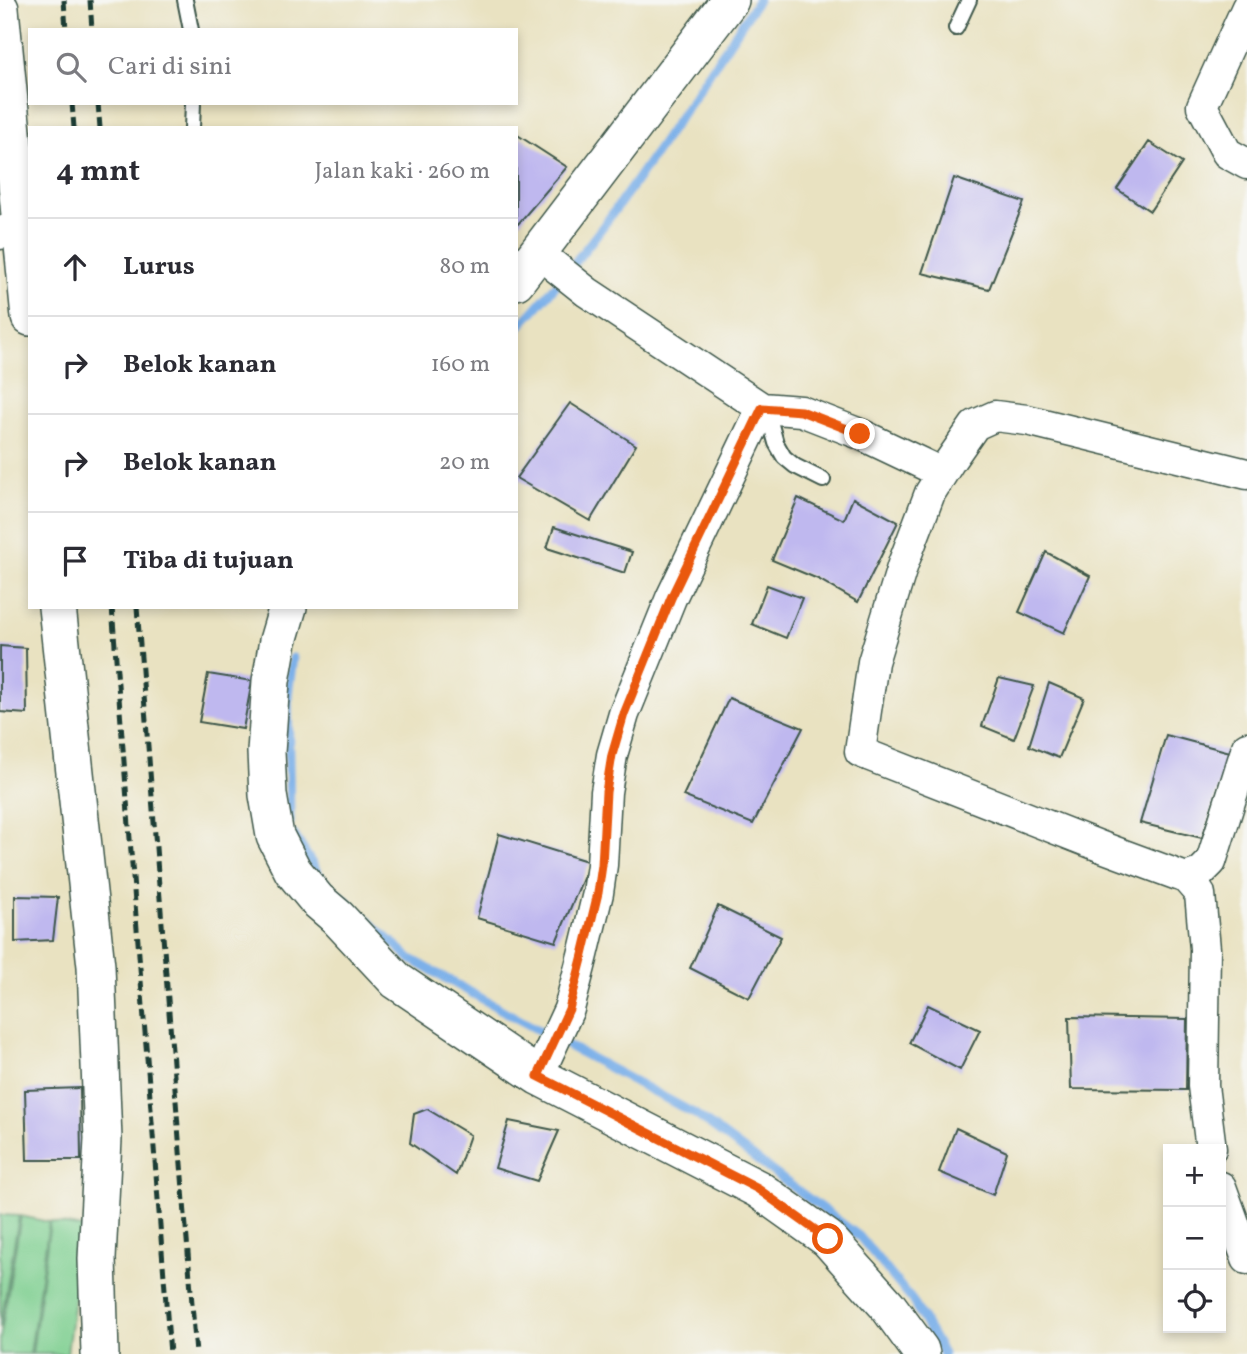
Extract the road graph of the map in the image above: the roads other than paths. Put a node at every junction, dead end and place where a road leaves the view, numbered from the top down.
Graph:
1 (185, 0) edge
2 (730, 0) edge
3 (968, 0) edge
4 (1247, 7) edge
5 (0, 9) edge
6 (191, 28) edge
7 (956, 28) dead end
8 (193, 105) edge
9 (192, 126) edge
10 (1247, 164) edge
11 (10, 227) edge
12 (535, 258) edge
13 (518, 279) edge
14 (28, 308) edge
15 (762, 408) junction
16 (942, 473) junction
17 (1247, 474) edge
18 (823, 480) dead end
19 (57, 609) edge
20 (287, 609) edge
21 (1247, 747) edge
22 (1186, 878) junction
23 (543, 1064) junction
24 (1210, 1144) edge
25 (1226, 1204) edge
26 (1247, 1259) edge
27 (100, 1354) edge
28 (921, 1354) edge

1 - 6 lane
2 - 12 street
3 - 7 lane
4 - 10 street
5 - 11 street
8 - 9 lane
11 - 14 street
12 - 13 street
12 - 15 street
15 - 16 street
15 - 18 lane
15 - 23 street
16 - 17 street
16 - 22 street
19 - 27 street
20 - 23 street
21 - 22 street
22 - 24 street
23 - 28 street
25 - 26 street

